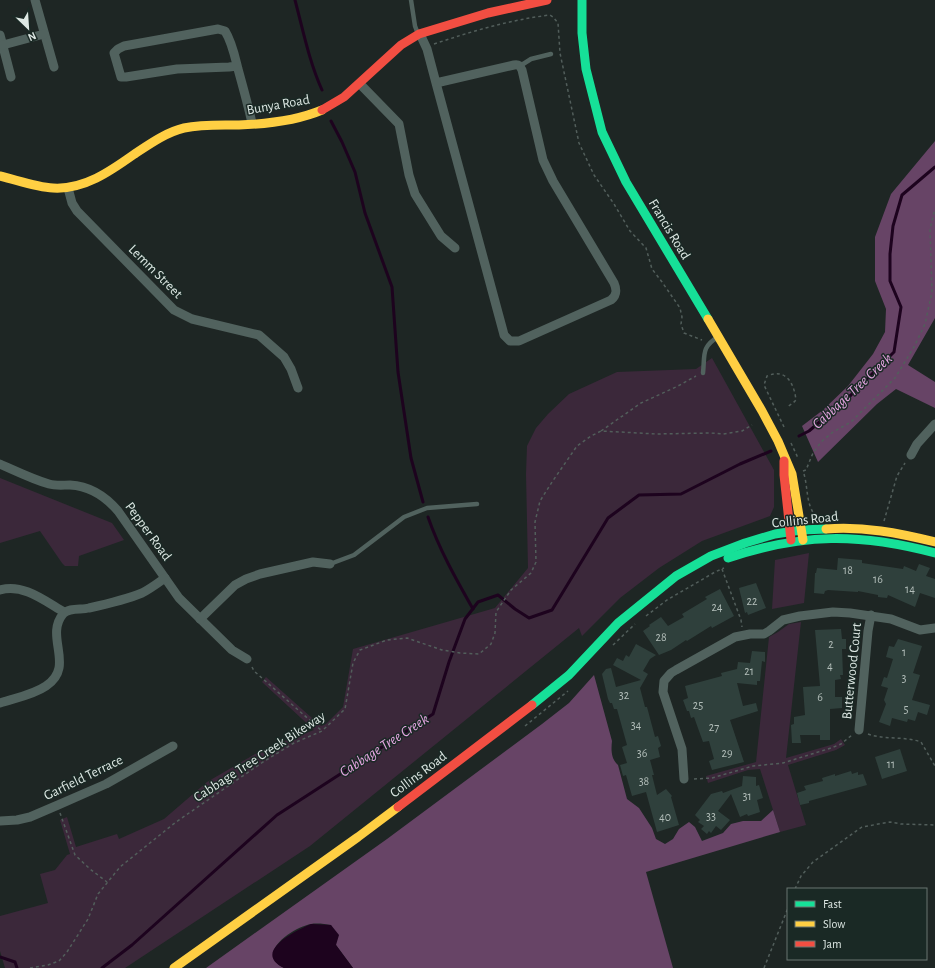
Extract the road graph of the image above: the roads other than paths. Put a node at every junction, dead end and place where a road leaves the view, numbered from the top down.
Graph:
1 (34, 0) edge
2 (410, 0) edge
3 (547, 0) edge
4 (582, 0) edge
5 (44, 34) junction
6 (419, 34) junction
7 (0, 35) edge
8 (2, 45) junction
9 (551, 54) dead end
10 (237, 66) junction
11 (520, 66) junction
12 (54, 67) dead end
13 (12, 77) dead end
14 (436, 82) junction
15 (360, 84) junction
16 (252, 123) junction
17 (0, 176) edge
18 (68, 188) junction
19 (455, 248) dead end
20 (718, 336) junction
21 (703, 373) road end
22 (298, 388) dead end
23 (935, 424) edge
24 (784, 455) junction
25 (911, 455) road end
26 (0, 464) edge
27 (477, 504) dead end
28 (802, 535) junction
29 (790, 536) junction
30 (935, 542) edge
31 (935, 553) edge
32 (330, 564) joint
33 (165, 578) junction
34 (0, 590) edge
35 (64, 612) junction
36 (871, 615) junction
37 (200, 620) junction
38 (935, 628) edge
39 (247, 659) road end
40 (0, 703) edge
41 (859, 730) road end
42 (174, 746) dead end
43 (684, 779) road end
44 (0, 821) edge
45 (174, 968) edge

1 - 5 street
2 - 6 lane
3 - 6 street, Bunya Road
4 - 20 street, Francis Road
5 - 8 street
5 - 12 street
6 - 14 street
6 - 15 street, Bunya Road
7 - 8 street
8 - 13 street
9 - 11 lane
10 - 10 street
10 - 16 street
11 - 14 street
11 - 14 street
15 - 16 street, Bunya Road
15 - 19 street
16 - 18 street, Bunya Road
17 - 18 street, Bunya Road
18 - 22 street, Lemm Street
20 - 21 lane
20 - 24 street, Francis Road
23 - 25 street
24 - 28 street, Francis Road
24 - 29 street, Francis Road
26 - 33 street, Pepper Road
27 - 32 lane
28 - 29 street, Collins Road
28 - 30 street, Collins Road
28 - 31 street, Collins Road
29 - 45 street, Collins Road
32 - 37 street
33 - 35 street
33 - 37 street, Pepper Road
34 - 35 street
35 - 40 street
36 - 38 street
36 - 41 street, Butterwood Court
36 - 43 street
37 - 39 street, Pepper Road
42 - 44 street, Garfield Terrace

